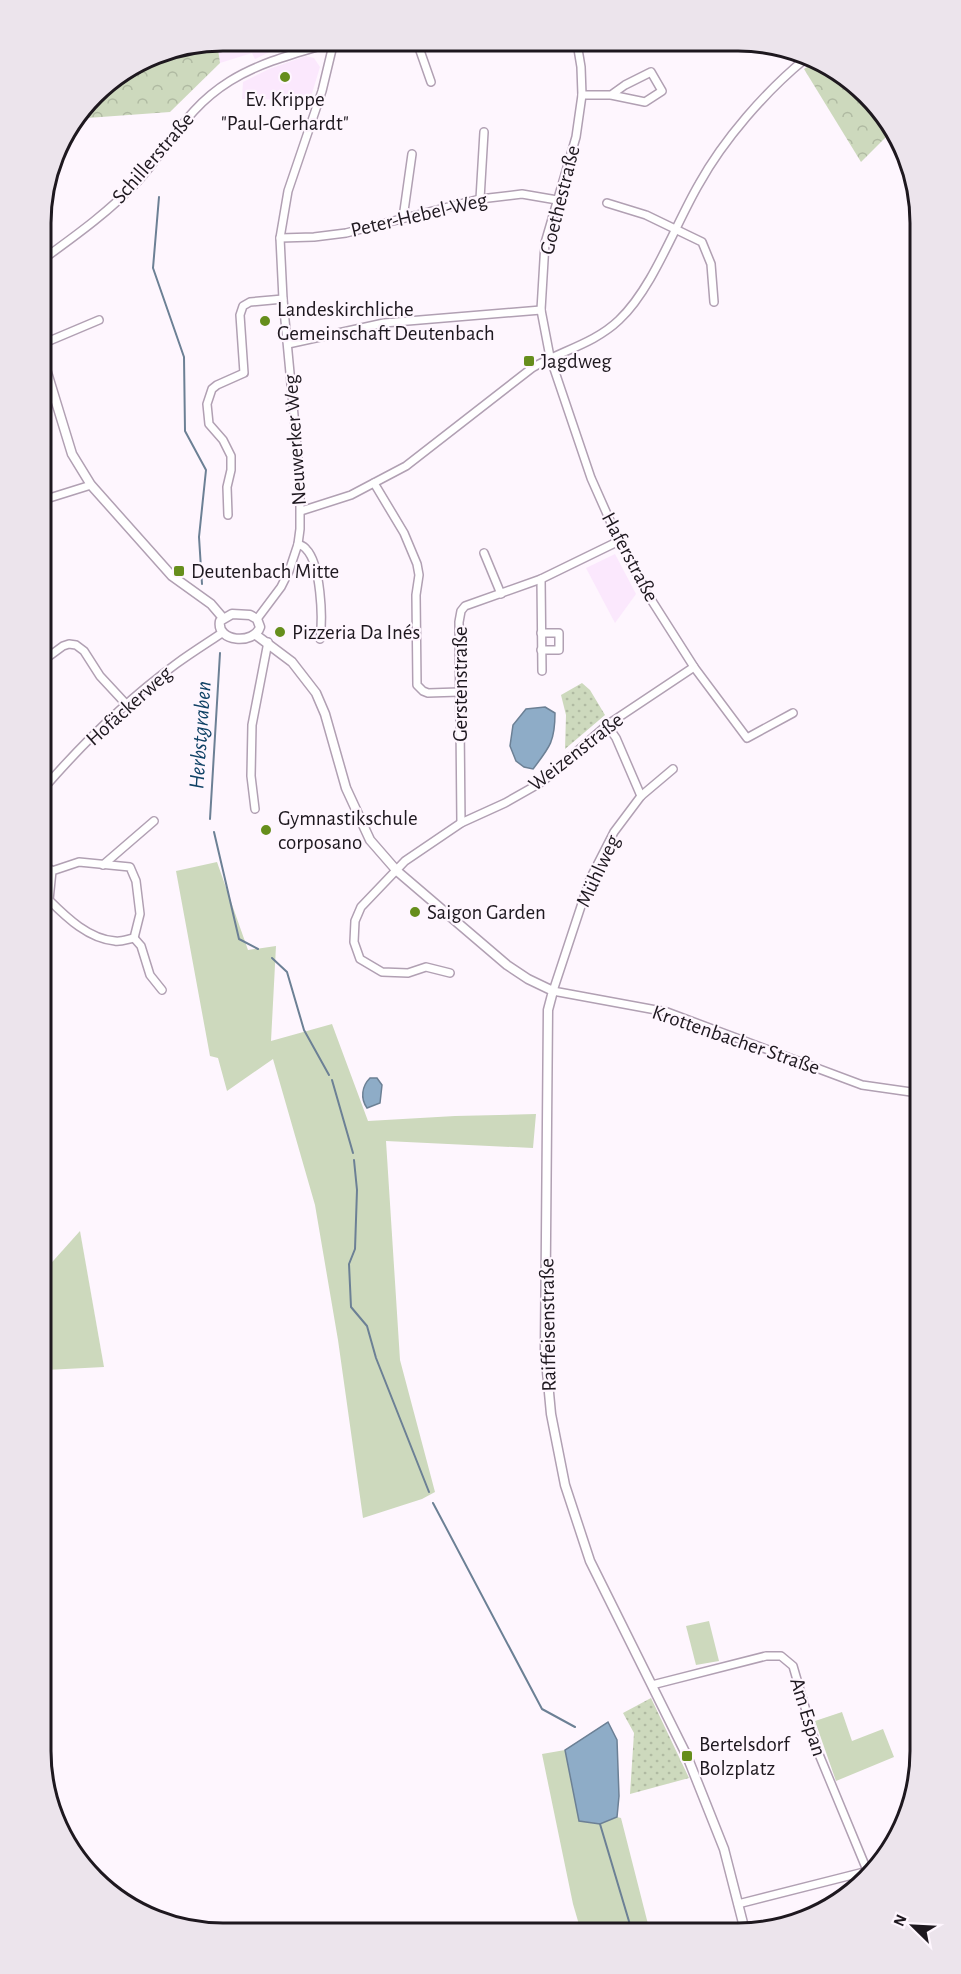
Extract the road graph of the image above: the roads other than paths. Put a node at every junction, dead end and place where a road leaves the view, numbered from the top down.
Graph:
1 (307, 51) edge
2 (333, 51) edge
3 (420, 51) edge
4 (578, 51) edge
5 (800, 63) edge
6 (431, 82) dead end
7 (582, 95) junction
8 (611, 95) junction
9 (484, 132) dead end
10 (412, 154) dead end
11 (480, 199) junction
12 (557, 200) junction
13 (607, 203) dead end
14 (403, 218) junction
15 (676, 228) junction
16 (280, 238) junction
17 (51, 253) edge
18 (283, 299) junction
19 (714, 303) dead end
20 (541, 309) junction
21 (99, 320) dead end
22 (51, 340) edge
23 (288, 344) junction
24 (550, 357) junction
25 (51, 385) edge
26 (374, 483) junction
27 (91, 485) junction
28 (51, 498) edge
29 (301, 511) junction
30 (228, 515) dead end
31 (619, 541) junction
32 (298, 544) junction
33 (483, 553) dead end
34 (541, 579) junction
35 (501, 594) junction
36 (223, 618) junction
37 (257, 619) junction
38 (222, 633) junction
39 (542, 633) junction
40 (256, 635) junction
41 (320, 639) dead end
42 (268, 642) junction
43 (542, 650) junction
44 (51, 655) edge
45 (693, 667) junction
46 (542, 671) dead end
47 (459, 692) junction
48 (126, 704) junction
49 (793, 713) dead end
50 (607, 726) junction
51 (673, 769) dead end
52 (51, 781) edge
53 (641, 796) junction
54 (255, 809) dead end
55 (154, 821) dead end
56 (461, 823) junction
57 (103, 865) junction
58 (52, 871) joint
59 (397, 871) junction
60 (51, 881) edge
61 (51, 902) edge
62 (134, 938) junction
63 (450, 973) dead end
64 (162, 990) dead end
65 (553, 991) junction
66 (910, 1092) edge
67 (652, 1685) junction
68 (866, 1865) edge
69 (855, 1876) edge
70 (738, 1904) junction
71 (743, 1923) edge

1 - 17 street, Schillerstraße
2 - 16 street, Neuwerker Weg
3 - 6 street
4 - 7 street, Goethestraße
5 - 15 street
7 - 8 street
7 - 12 street, Goethestraße
8 - 8 street
9 - 11 street
10 - 14 street
11 - 12 street, Peter-Hebel-Weg
11 - 14 street, Peter-Hebel-Weg
12 - 20 street, Goethestraße
13 - 15 street
14 - 16 street, Peter-Hebel-Weg
15 - 19 street
15 - 24 street
16 - 18 street, Neuwerker Weg
18 - 23 street, Neuwerker Weg
18 - 30 street
20 - 23 street
20 - 24 street, Goethestraße
21 - 22 street
23 - 29 street, Neuwerker Weg
24 - 26 street
24 - 31 street, Haferstraße
25 - 27 street
26 - 29 street
26 - 47 street
27 - 28 street
27 - 36 street
29 - 32 street, Neuwerker Weg
31 - 34 street, Gerstenstraße
31 - 45 street, Haferstraße
32 - 37 street, Neuwerker Weg
32 - 41 street
33 - 35 street
34 - 35 street, Gerstenstraße
34 - 39 street
35 - 47 street, Gerstenstraße
36 - 37 street
36 - 38 street
37 - 40 street
38 - 40 street
38 - 48 street, Hofäckerweg
39 - 43 street
39 - 43 street
40 - 42 street
42 - 54 street
42 - 59 street
43 - 46 street
44 - 48 street
45 - 49 street, Haferstraße
45 - 50 street, Weizenstraße
47 - 56 street, Gerstenstraße
48 - 52 street, Hofäckerweg
50 - 53 street
50 - 56 street, Weizenstraße
51 - 53 street, Mühlweg
53 - 65 street, Mühlweg
55 - 57 street
56 - 59 street, Weizenstraße
57 - 58 street
57 - 62 street
58 - 60 street
59 - 63 street, Weizenstraße
59 - 65 street
61 - 62 street
62 - 64 street
65 - 66 street, Krottenbacher Straße
65 - 67 street, Raiffeisenstraße
67 - 68 street, Am Espan
67 - 70 street, Raiffeisenstraße
69 - 70 street, Am Espan
70 - 71 street, Raiffeisenstraße

